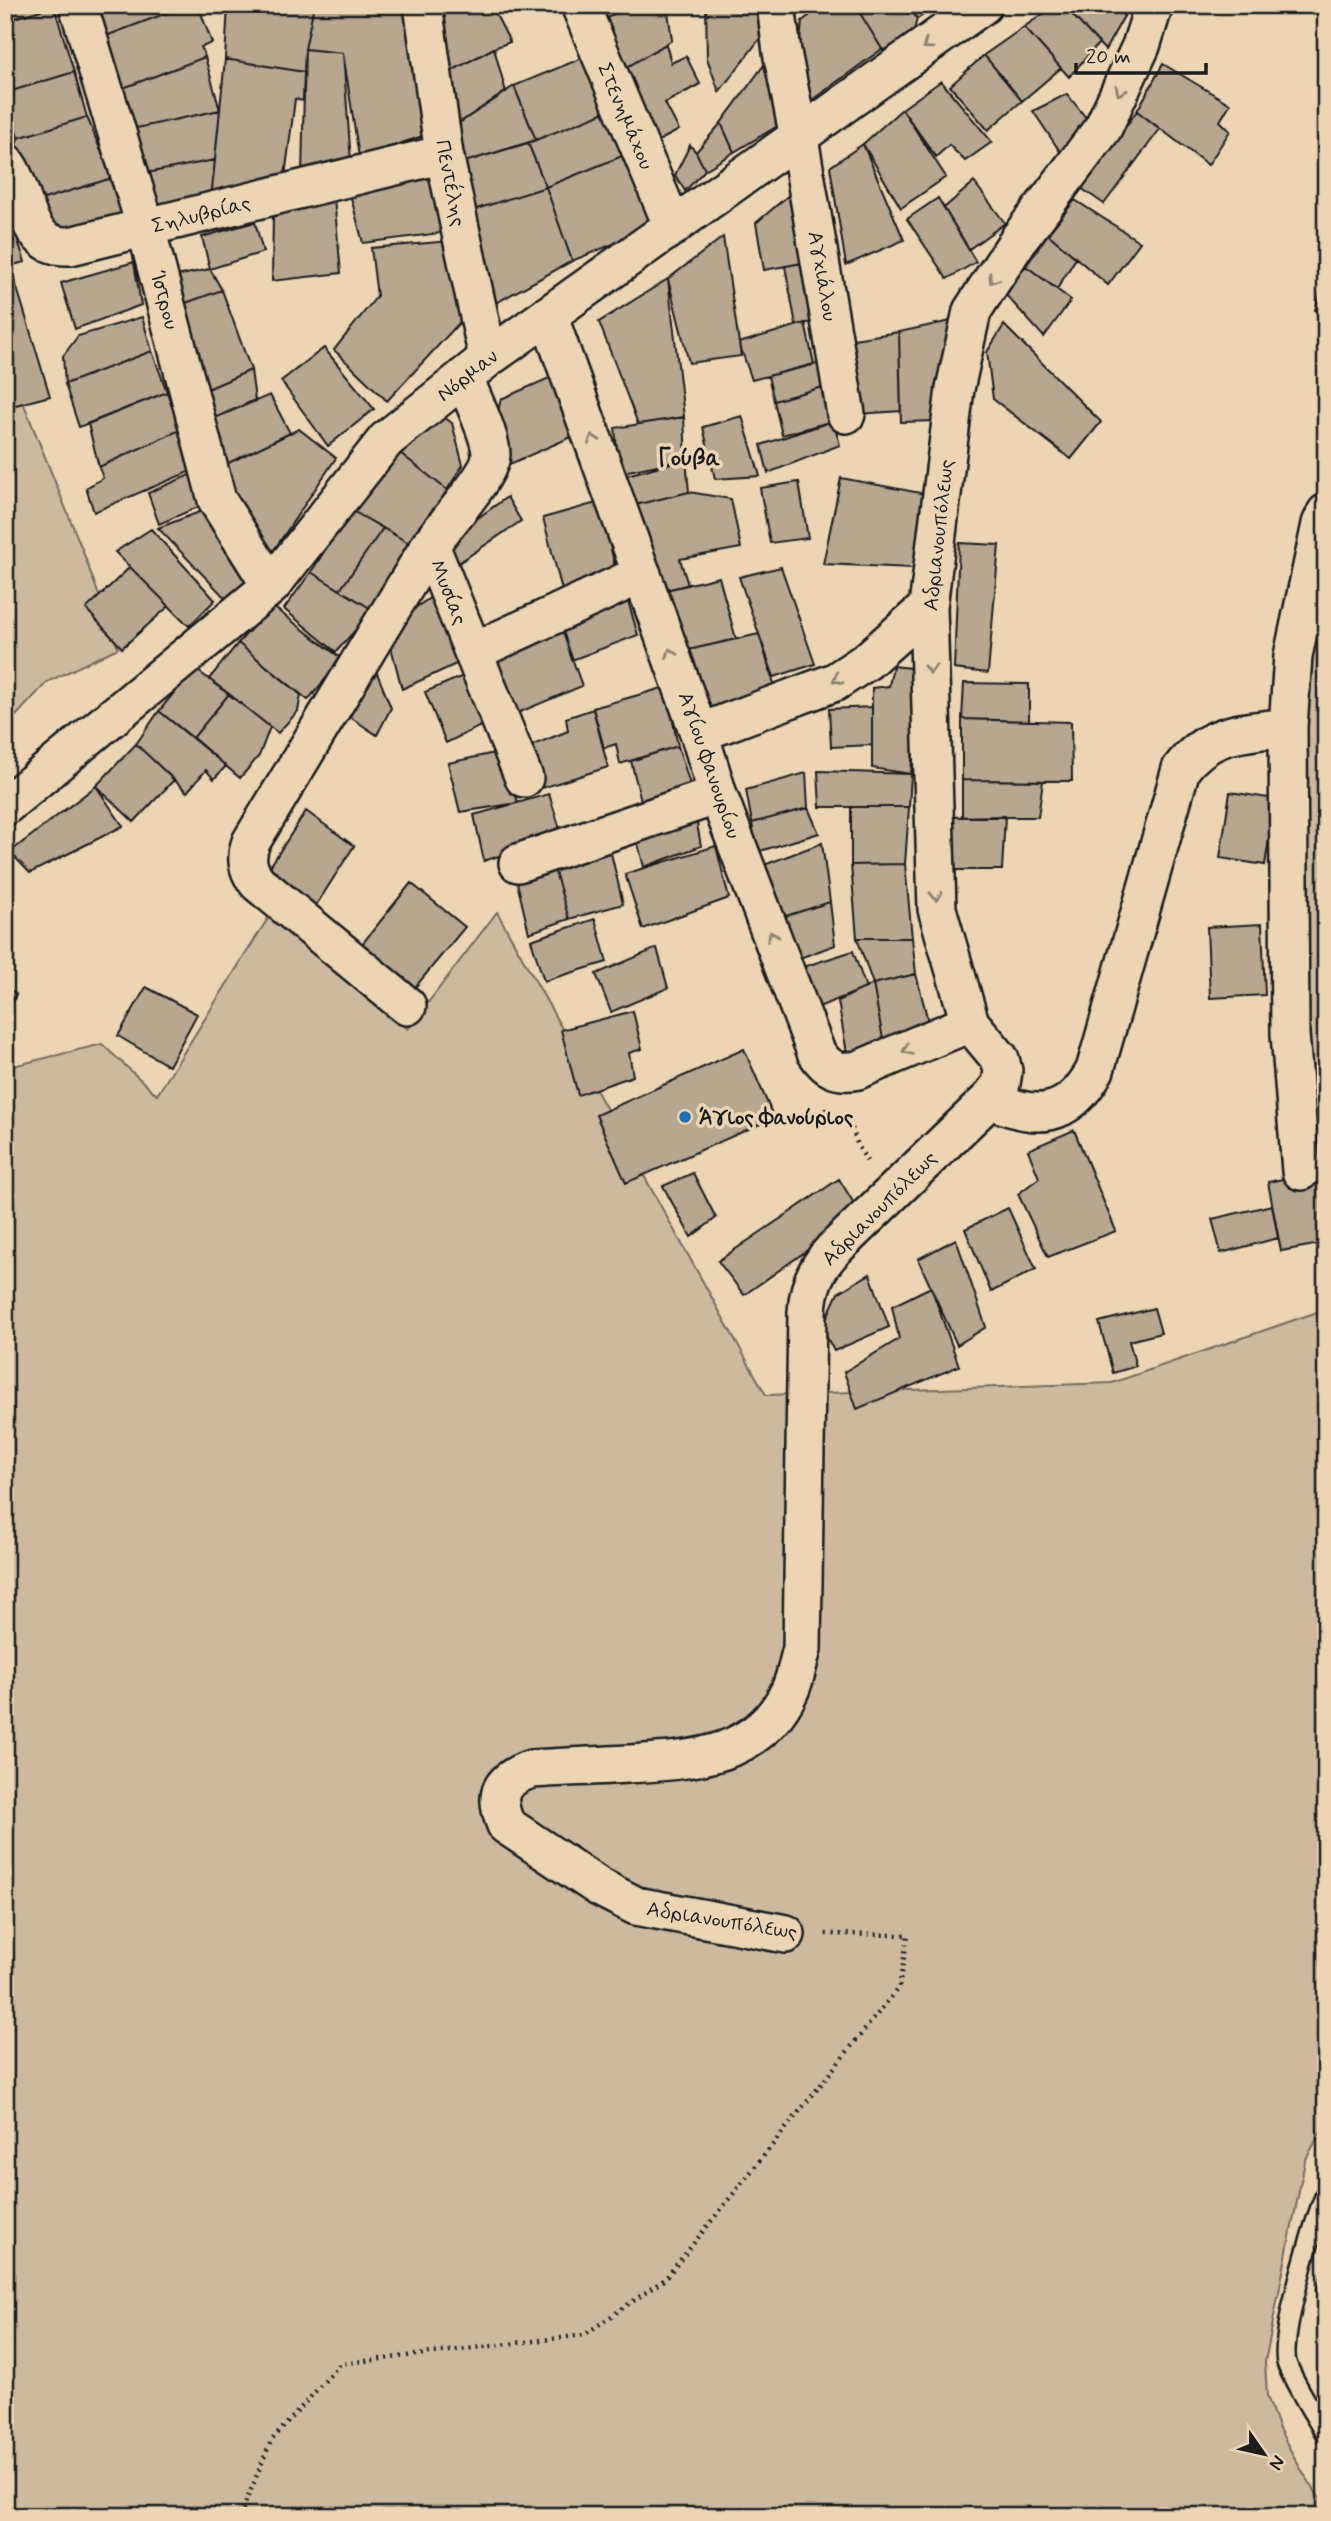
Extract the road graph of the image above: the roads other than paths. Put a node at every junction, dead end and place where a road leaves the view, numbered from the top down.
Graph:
1 (78, 5) edge
2 (424, 5) edge
3 (580, 5) edge
4 (776, 5) edge
5 (983, 5) edge
6 (1154, 5) edge
7 (799, 138) junction
8 (444, 154) junction
9 (5, 162) edge
10 (673, 227) junction
11 (146, 228) junction
12 (548, 315) junction
13 (476, 368) junction
14 (846, 414) dead end
15 (1326, 513) edge
16 (430, 545) junction
17 (642, 574) junction
18 (271, 586) junction
19 (928, 607) junction
20 (473, 652) junction
21 (1289, 727) junction
22 (699, 733) junction
23 (524, 778) dead end
24 (718, 795) junction
25 (5, 806) edge
26 (518, 863) dead end
27 (407, 1006) dead end
28 (970, 1023) junction
29 (990, 1099) junction
30 (1301, 1171) dead end
31 (786, 1934) road end
32 (1326, 2193) edge
33 (1326, 2435) edge

1 - 11 street, Ίστρου
2 - 8 street, Πεντέλης
3 - 10 street, Στενημάχου
4 - 7 street, Αγχιάλου
5 -> 7 street, Νόρμαν
6 -> 19 street, Αδριανουπόλεως
7 - 10 street, Νόρμαν
7 - 14 street, Αγχιάλου
8 - 11 street, Σηλυβρίας
8 - 13 street, Πεντέλης
9 - 11 street, Σηλυβρίας
10 - 12 street, Νόρμαν
11 - 18 street, Ίστρου
12 - 13 street, Νόρμαν
17 -> 12 street, Αγίου Φανουρίου
13 - 16 street, Μυσίας
13 - 18 street, Νόρμαν
15 - 21 street
16 - 20 street, Μυσίας
16 - 27 street
17 - 20 street
22 -> 17 street, Αγίου Φανουρίου
18 - 25 street, Νόρμαν
19 -> 22 street
19 -> 28 street, Αδριανουπόλεως
20 - 23 street, Μυσίας
21 - 29 street
21 - 30 street
22 - 24 street, Αγίου Φανουρίου
24 - 26 street
28 -> 24 street, Αγίου Φανουρίου
28 - 29 street, Αδριανουπόλεως
29 - 31 street, Αδριανουπόλεως
32 - 33 lane

